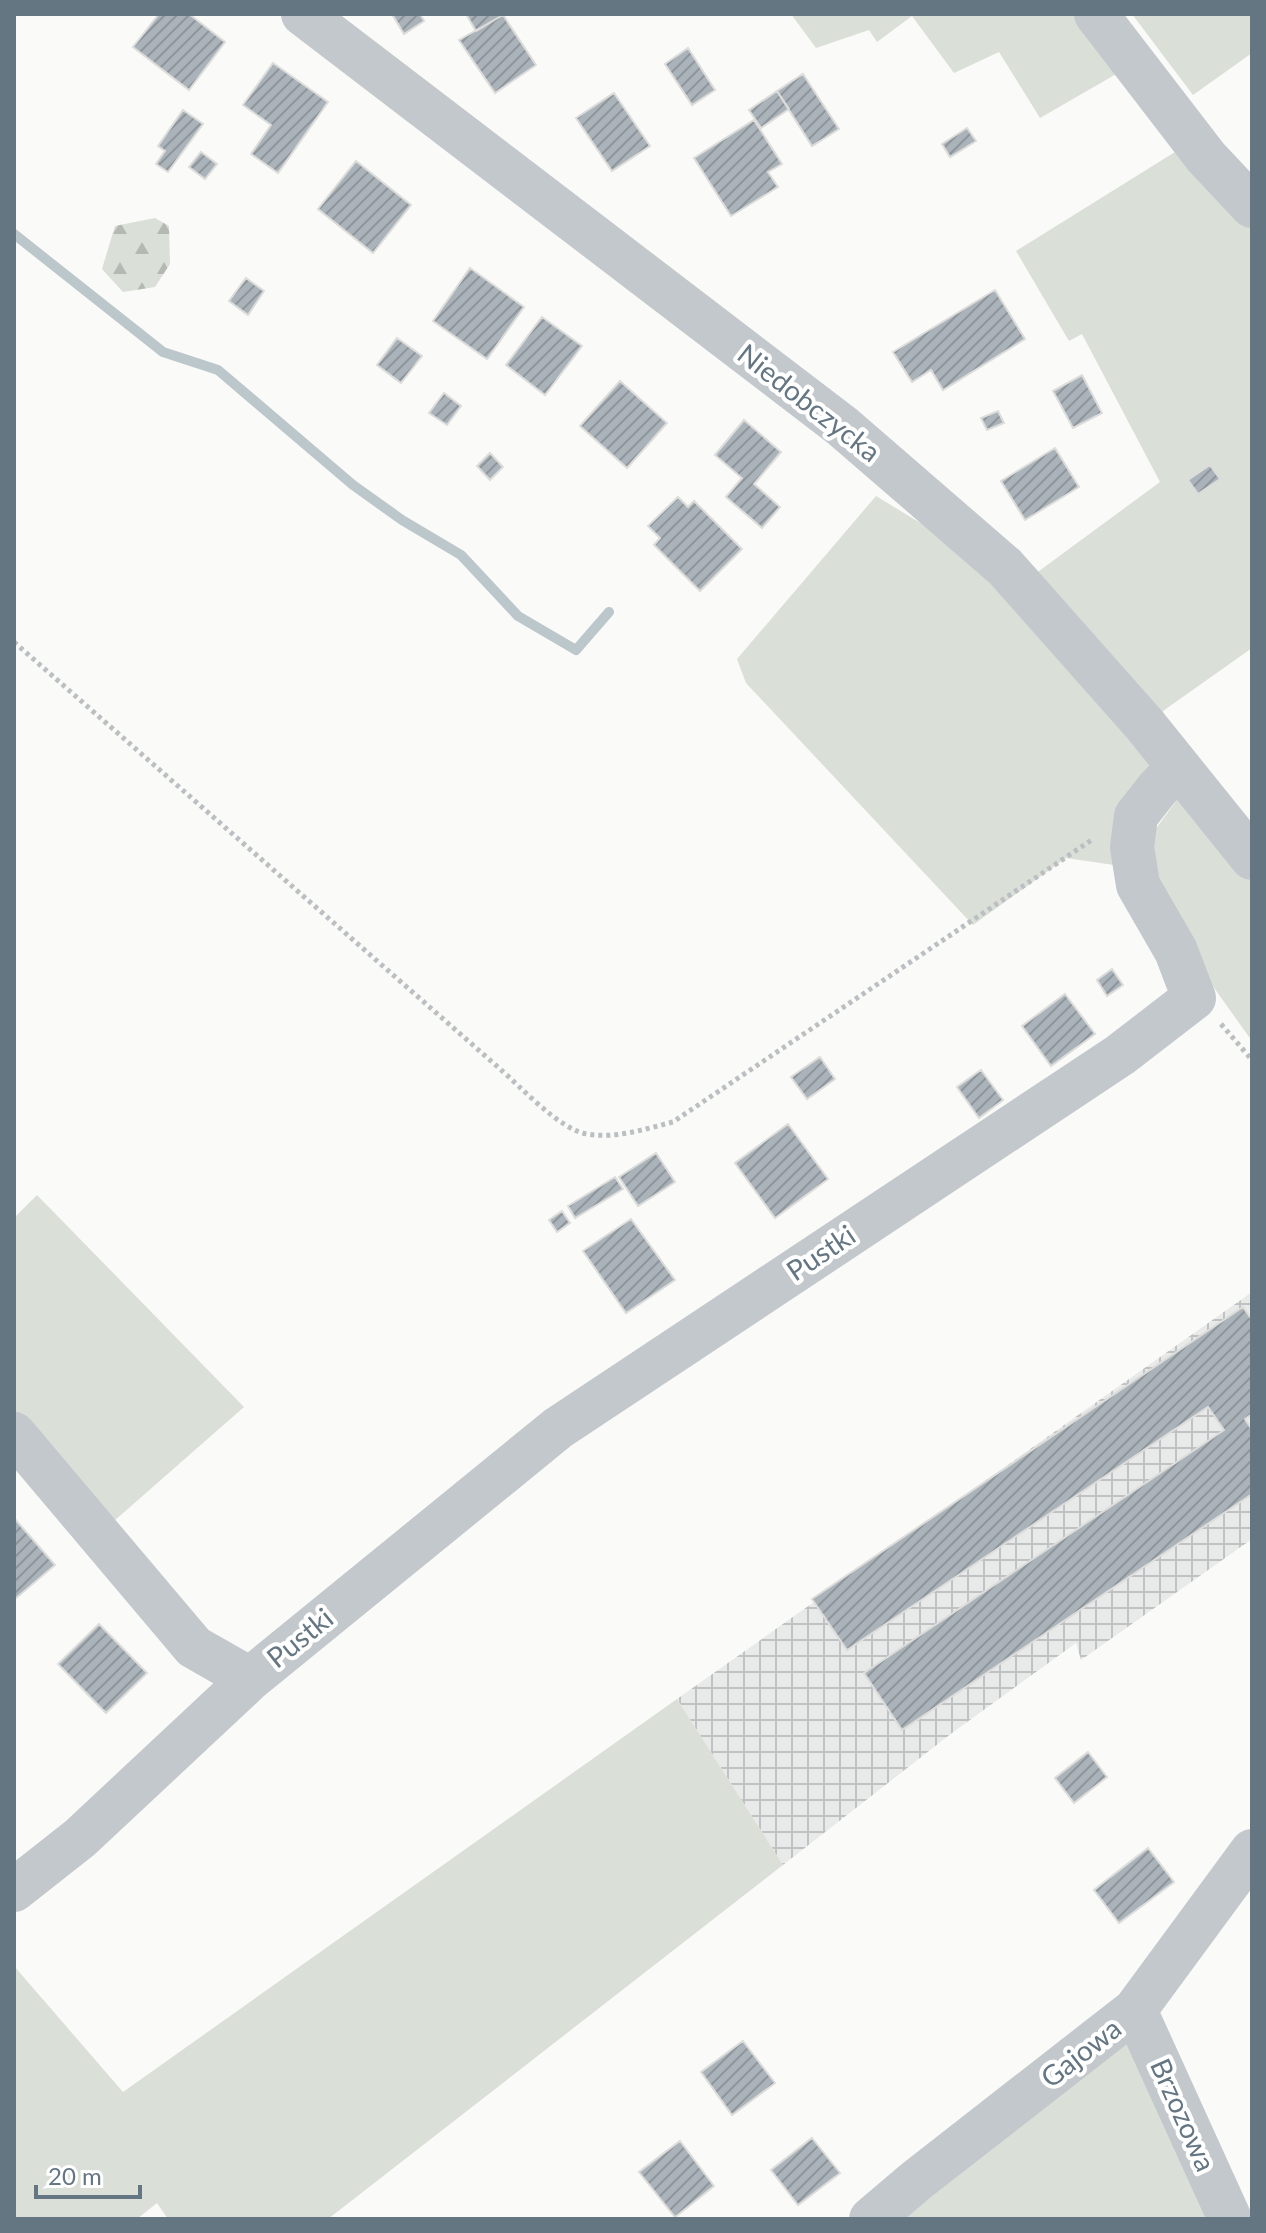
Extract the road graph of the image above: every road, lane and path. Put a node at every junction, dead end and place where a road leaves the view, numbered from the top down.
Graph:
1 (303, 14) edge
2 (1096, 14) edge
3 (1252, 206) edge
4 (14, 642) edge
5 (1178, 768) junction
6 (1136, 816) junction
7 (1252, 858) edge
8 (14, 1434) edge
9 (250, 1679) junction
10 (1252, 1851) edge
11 (14, 1890) edge
12 (1135, 2010) junction
13 (871, 2219) edge
14 (1230, 2219) edge

1 - 5 street, Niedobczycka
2 - 3 street
4 - 6 path
5 - 6 street
5 - 7 street, Niedobczycka
6 - 9 street, Pustki
8 - 9 street, Pustki
9 - 11 street, Pustki
10 - 12 street, Gajowa
12 - 13 street, Gajowa
12 - 14 street, Brzozowa

